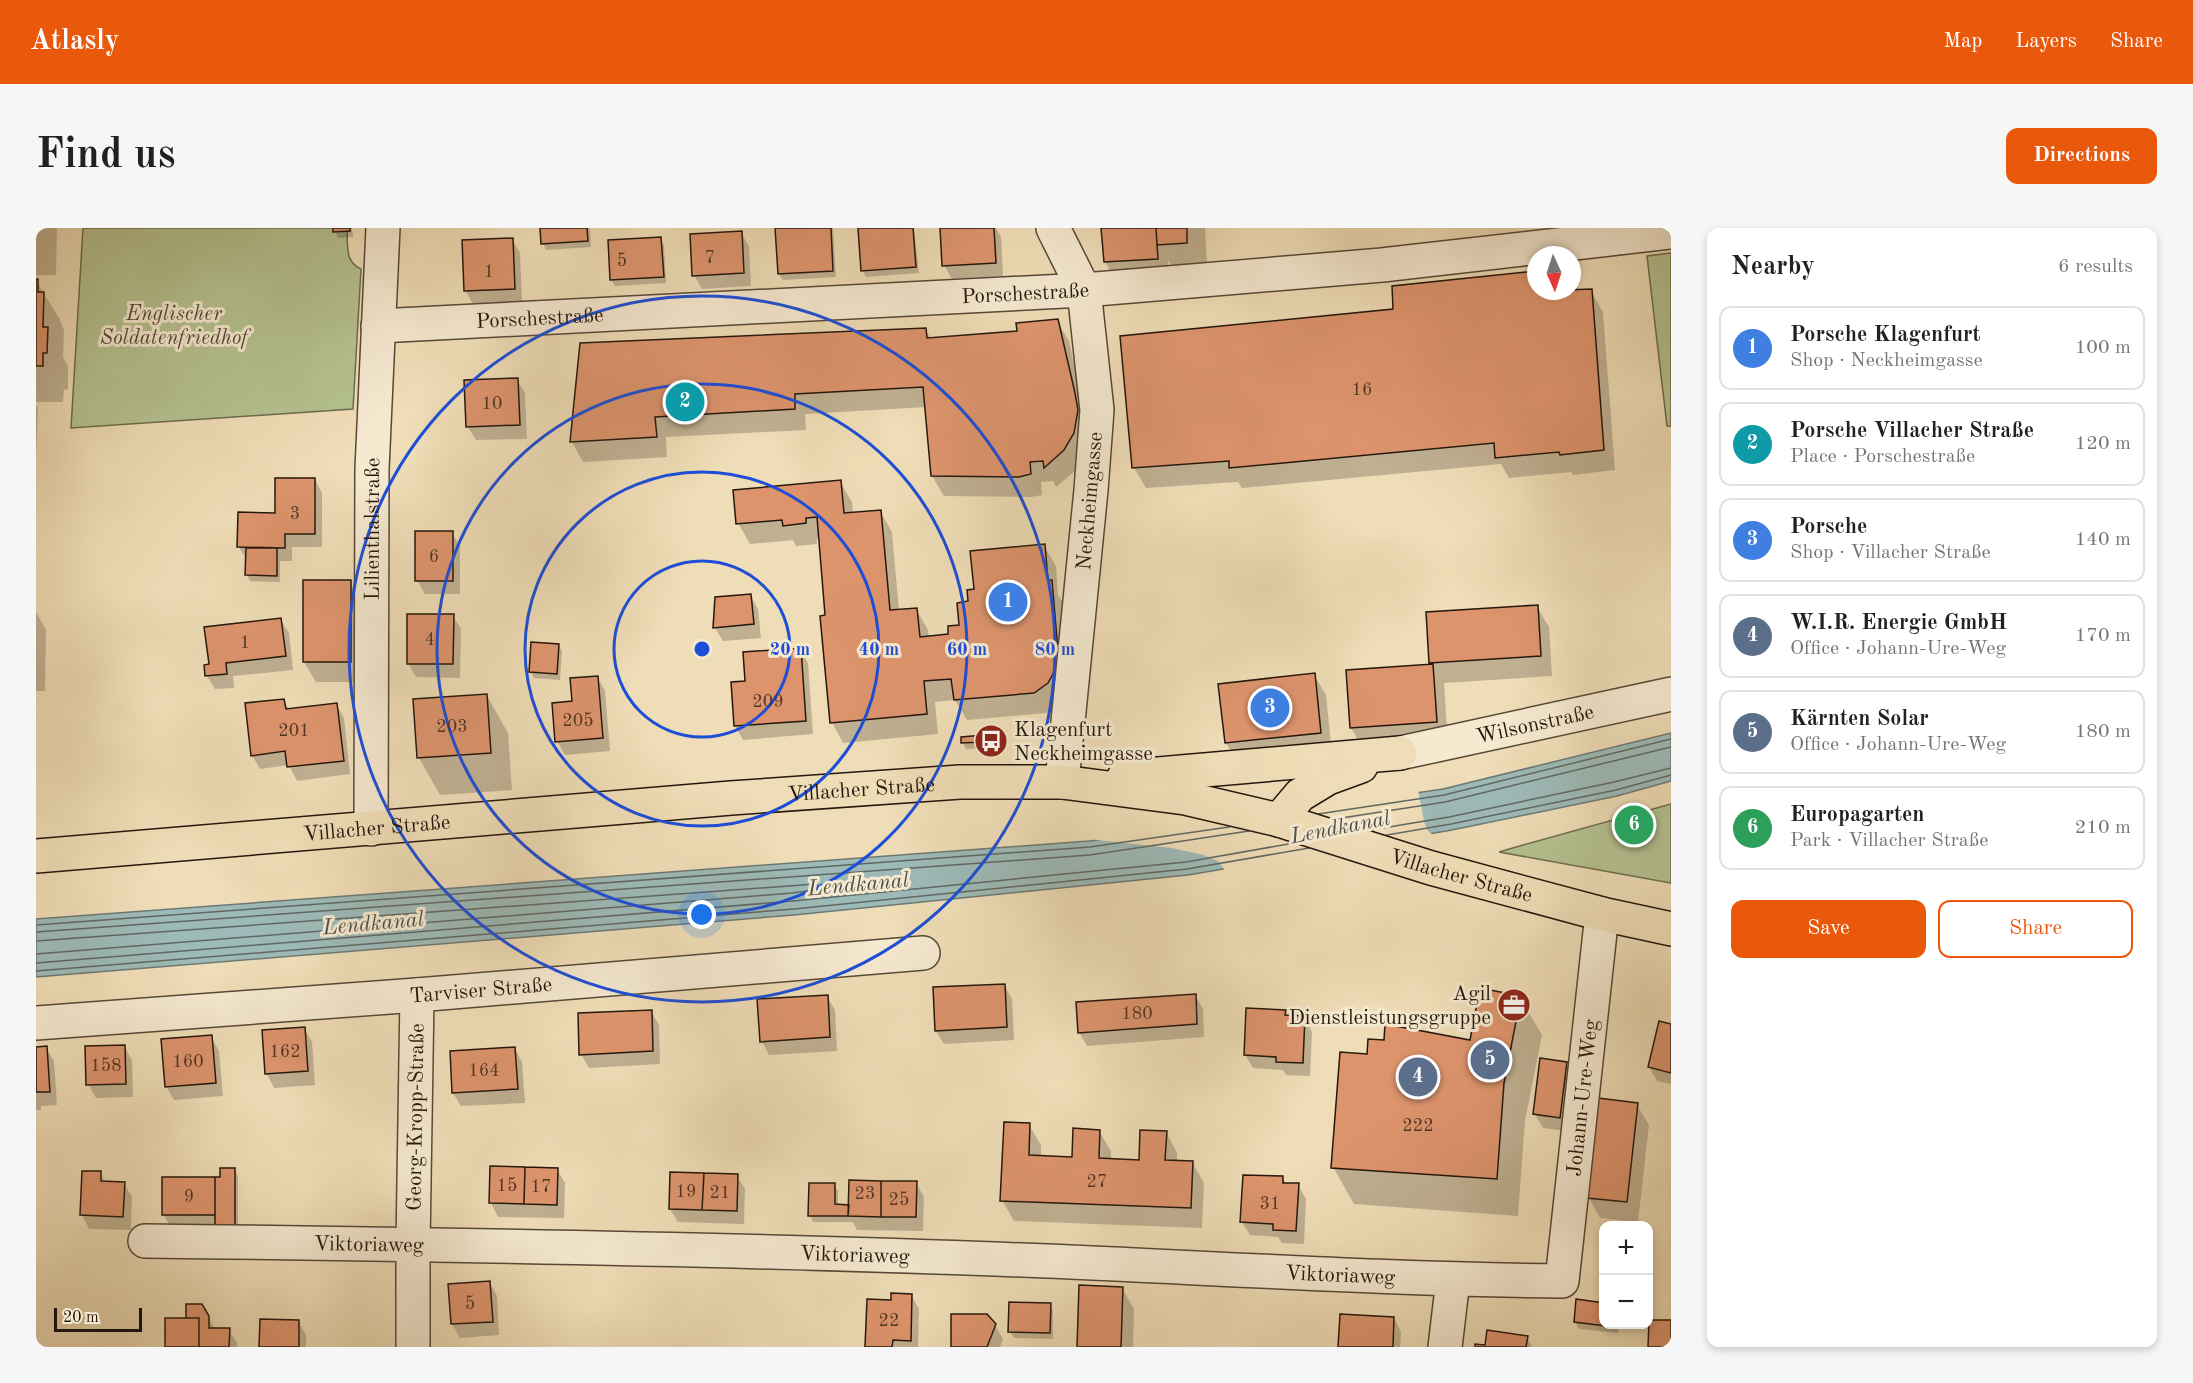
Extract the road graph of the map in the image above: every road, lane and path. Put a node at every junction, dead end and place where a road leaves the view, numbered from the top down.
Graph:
1 (383, 228) edge
2 (1053, 228) edge
3 (1671, 232) edge
4 (1084, 290) junction
5 (378, 326) junction
6 (1671, 694) edge
7 (1400, 753) junction
8 (1062, 782) junction
9 (1279, 820) junction
10 (371, 829) junction
11 (36, 856) edge
12 (1602, 914) junction
13 (1671, 929) edge
14 (923, 953) dead end
15 (417, 995) junction
16 (36, 1023) edge
17 (146, 1242) dead end
18 (412, 1245) junction
19 (1453, 1280) junction
20 (1562, 1281) joint
21 (413, 1347) edge
22 (1445, 1347) edge

1 - 5 street, Lilienthalstraße
2 - 4 street, Neckheimgasse
3 - 4 street, Porschestraße
4 - 5 street, Porschestraße
4 - 8 street, Neckheimgasse
5 - 10 street, Lilienthalstraße
6 - 7 street, Wilsonstraße
7 - 8 main road
7 - 9 main road
8 - 9 main road, Villacher Straße
8 - 10 main road, Villacher Straße
9 - 12 main road, Villacher Straße
10 - 11 main road, Villacher Straße
12 - 13 main road, Villacher Straße
12 - 20 street, Johann-Ure-Weg
14 - 15 street, Tarviser Straße
15 - 16 street, Tarviser Straße
15 - 18 street, Georg-Kropp-Straße
17 - 18 street, Viktoriaweg
18 - 19 street, Viktoriaweg
18 - 21 street, Georg-Kropp-Straße
19 - 20 street, Viktoriaweg
19 - 22 street

